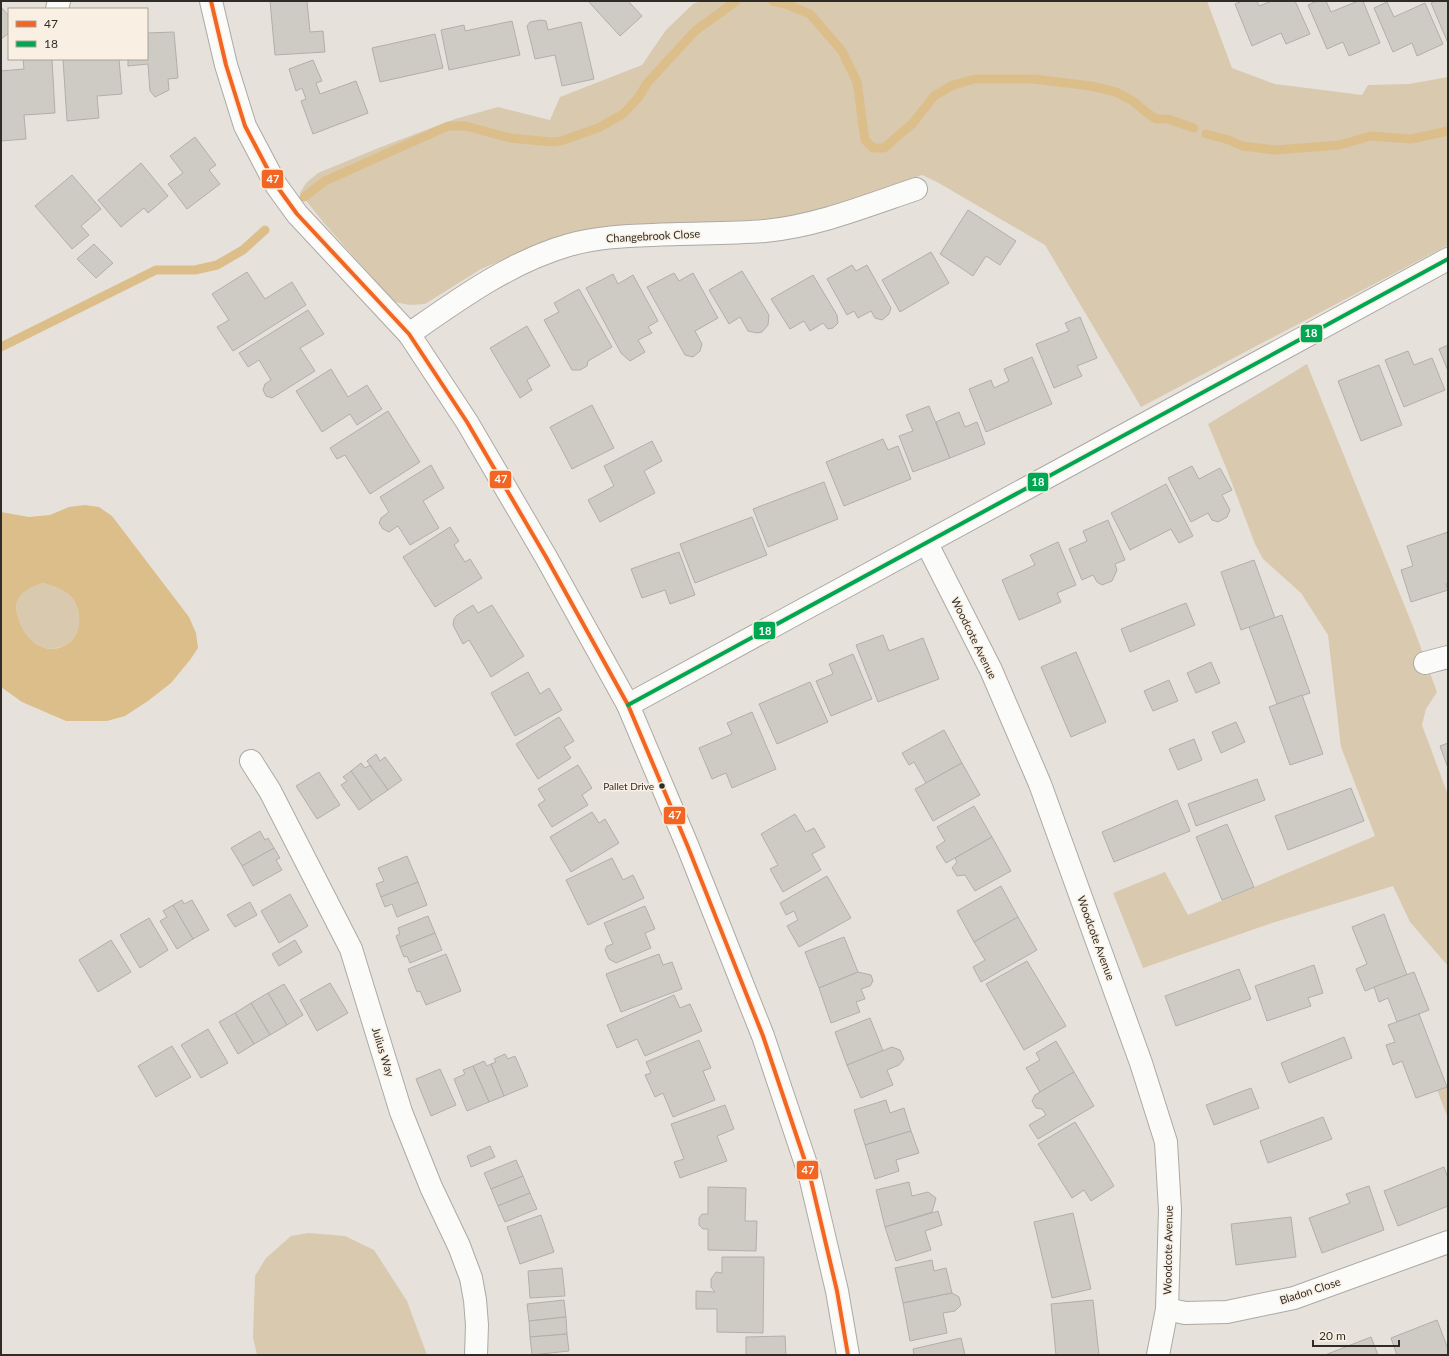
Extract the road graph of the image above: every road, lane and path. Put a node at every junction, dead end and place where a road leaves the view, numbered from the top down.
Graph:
1 (211, 1) edge
2 (916, 189) dead end
3 (1448, 259) edge
4 (409, 334) junction
5 (926, 544) junction
6 (1448, 657) edge
7 (1425, 663) dead end
8 (628, 705) junction
9 (251, 761) dead end
10 (1448, 1242) edge
11 (1167, 1310) junction
12 (476, 1355) edge
13 (848, 1355) edge
14 (1158, 1355) edge

1 - 4 street
2 - 4 street, Changebrook Close
3 - 5 street
4 - 8 street
5 - 8 street
5 - 11 street, Woodcote Avenue
6 - 7 street
8 - 13 street
9 - 12 street, Julius Way
10 - 11 street, Bladon Close
11 - 14 street, Woodcote Avenue

